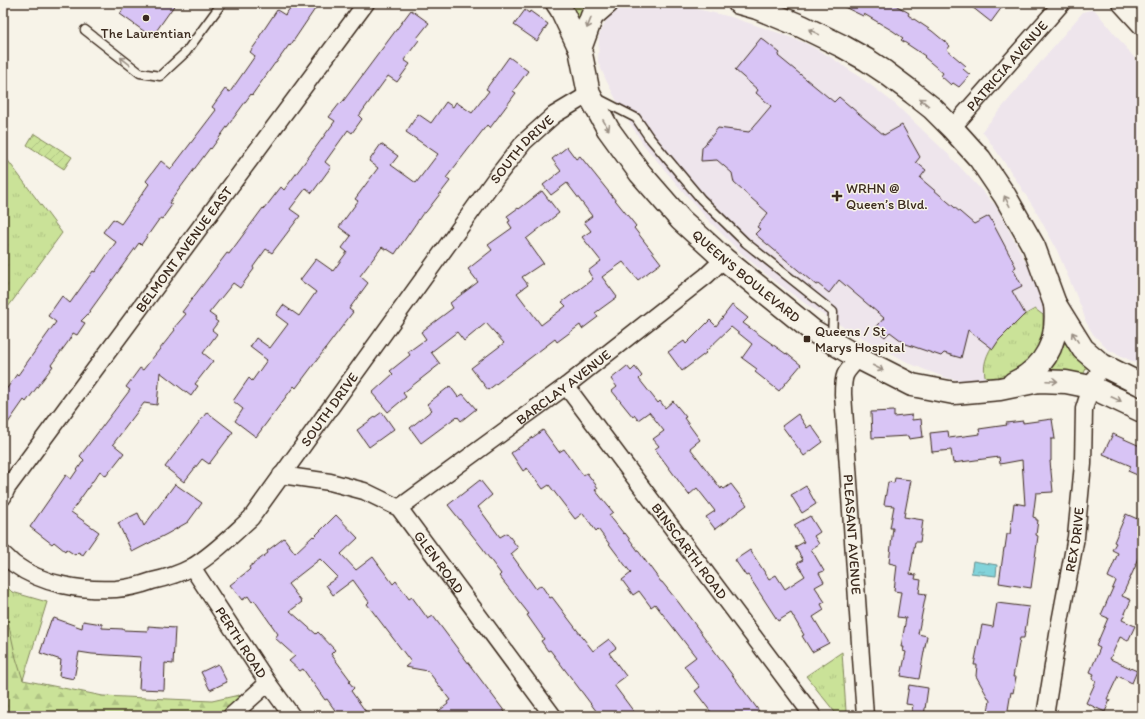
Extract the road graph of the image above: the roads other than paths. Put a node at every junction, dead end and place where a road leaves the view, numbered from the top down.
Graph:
1 (222, 3) edge
2 (366, 3) edge
3 (557, 3) edge
4 (607, 3) edge
5 (739, 3) edge
6 (1062, 3) edge
7 (1120, 3) edge
8 (1142, 27) edge
9 (85, 30) dead end
10 (580, 50) junction
11 (589, 94) junction
12 (952, 128) junction
13 (724, 260) junction
14 (1055, 304) junction
15 (832, 342) junction
16 (859, 358) junction
17 (1102, 365) junction
18 (1142, 385) edge
19 (566, 386) junction
20 (1091, 387) junction
21 (1000, 389) junction
22 (1142, 411) edge
23 (281, 475) junction
24 (3, 498) edge
25 (399, 508) junction
26 (3, 554) edge
27 (192, 567) junction
28 (268, 683) junction
29 (231, 716) edge
30 (292, 716) edge
31 (553, 716) edge
32 (813, 716) edge
33 (865, 716) edge
34 (1045, 716) edge

1 -> 9 lane
2 - 24 street, BELMONT AVENUE EAST
3 - 10 street, QUEEN'S BOULEVARD
4 -> 10 street
12 -> 5 street, QUEEN'S BOULEVARD
6 - 12 street, PATRICIA AVENUE
7 - 8 street
10 - 11 street, QUEEN'S BOULEVARD
11 -> 13 street, QUEEN'S BOULEVARD
11 - 15 lane
11 - 23 street, SOUTH DRIVE
14 -> 12 street, QUEEN'S BOULEVARD
13 - 15 street, QUEEN'S BOULEVARD
13 - 19 street, BARCLAY AVENUE
17 -> 14 street, QUEEN'S BOULEVARD
14 - 21 street, QUEEN'S BOULEVARD
15 - 16 street, QUEEN'S BOULEVARD
16 -> 21 street, QUEEN'S BOULEVARD
16 - 33 street, PLEASANT AVENUE
17 - 18 street, QUEEN'S BOULEVARD
17 - 20 street, REX DRIVE
19 - 25 street, BARCLAY AVENUE
19 - 32 street, BINSCARTH ROAD
21 -> 20 street, QUEEN'S BOULEVARD
20 -> 22 street, QUEEN'S BOULEVARD
20 - 34 street, REX DRIVE
23 - 25 street, GLEN ROAD
23 - 27 street, SOUTH DRIVE
25 - 31 street, GLEN ROAD
26 - 27 street, SOUTH DRIVE
27 - 28 street, PERTH ROAD
28 - 29 street
28 - 30 street, PERTH ROAD

